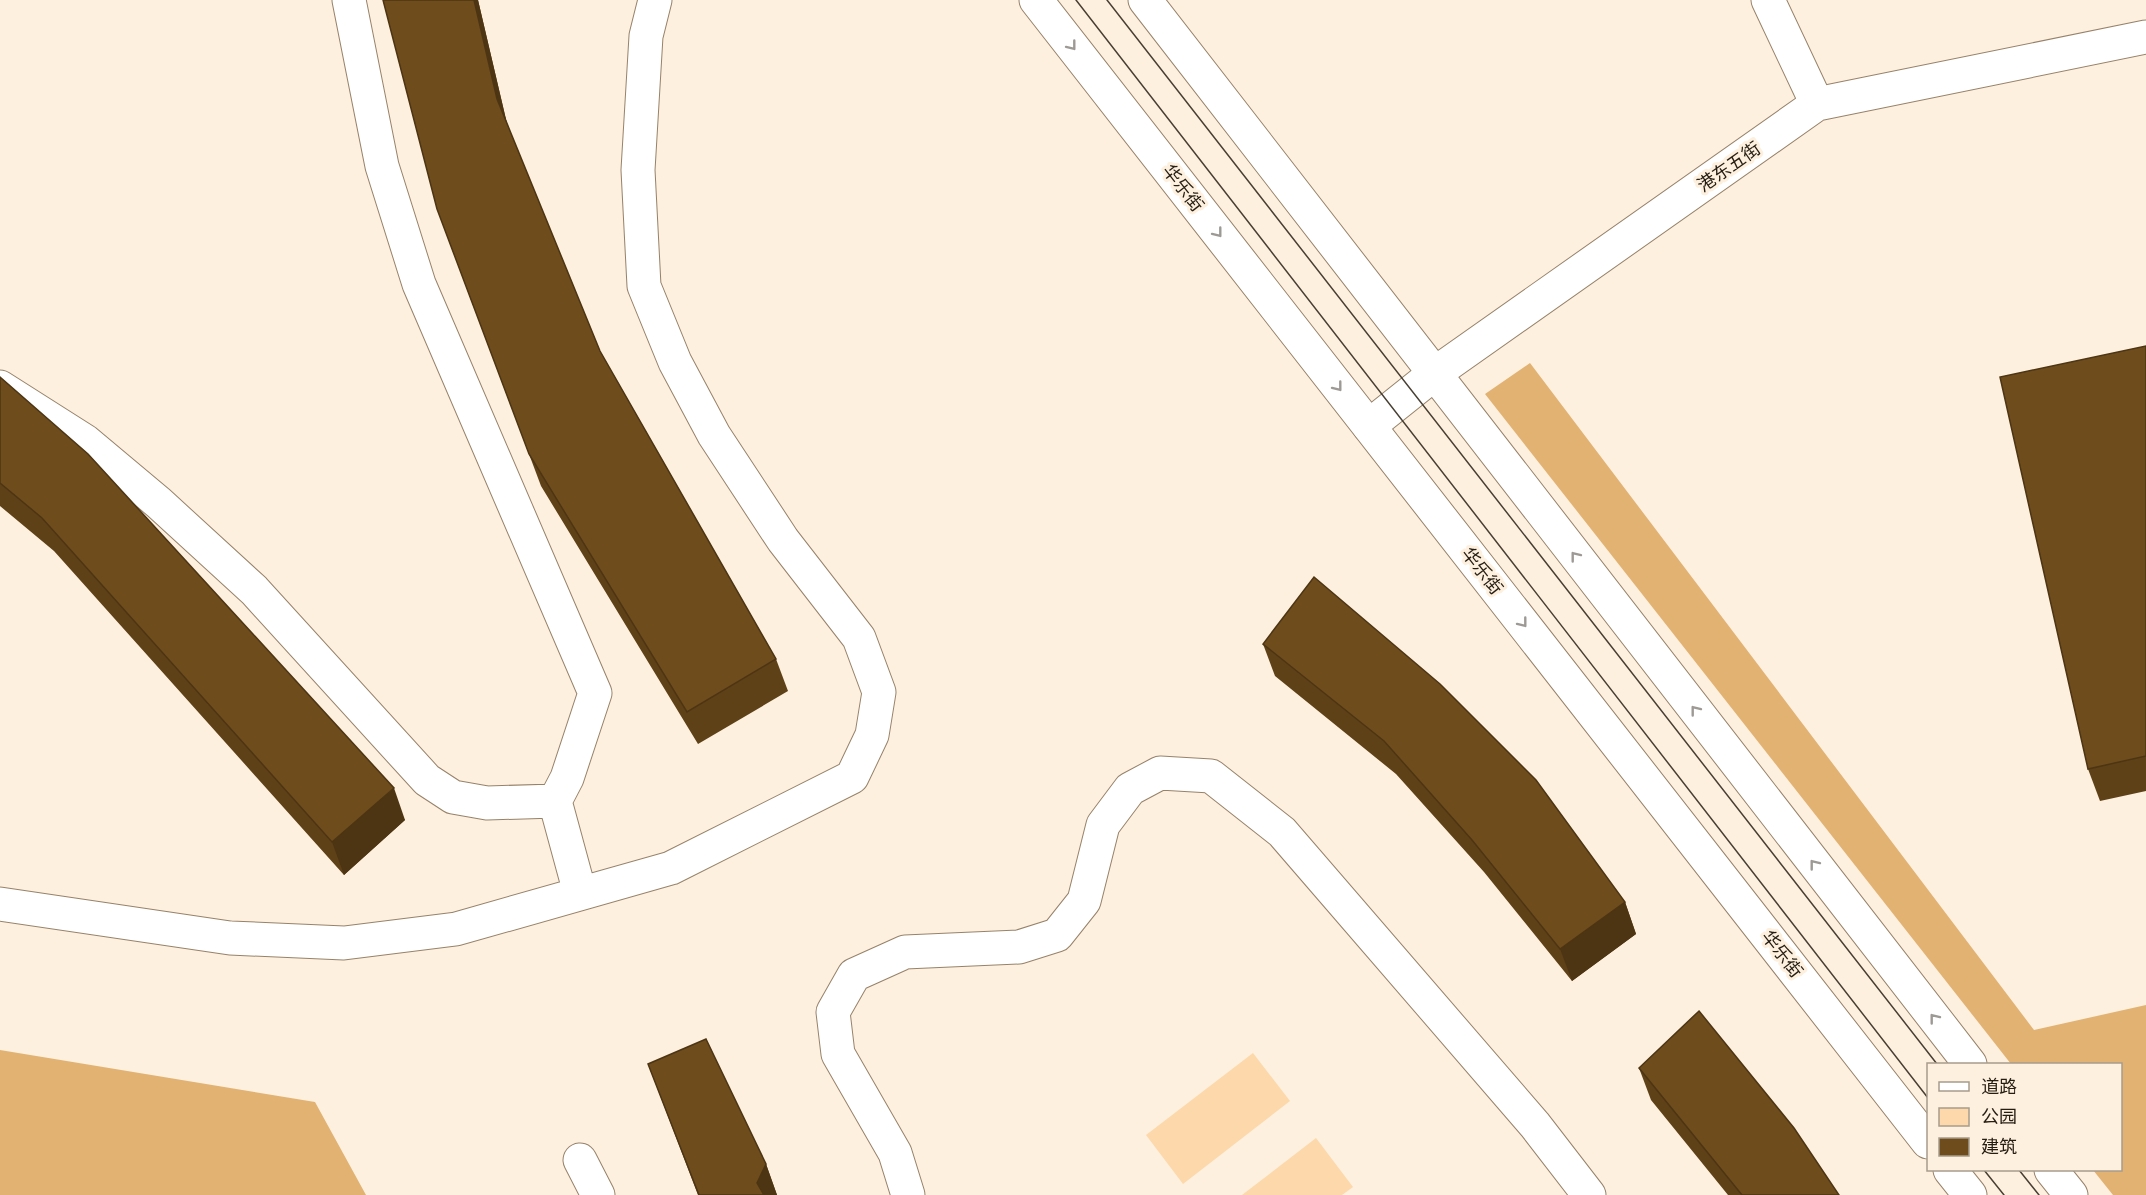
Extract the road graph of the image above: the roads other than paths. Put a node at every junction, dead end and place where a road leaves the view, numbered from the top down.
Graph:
1 (349, 0) edge
2 (655, 0) edge
3 (1036, 0) edge
4 (1145, 0) edge
5 (1768, 0) edge
6 (2146, 37) edge
7 (1817, 104) junction
8 (1434, 374) junction
9 (0, 387) edge
10 (1369, 426) junction
11 (555, 801) junction
12 (580, 893) junction
13 (0, 904) edge
14 (1968, 1063) edge
15 (1927, 1139) edge
16 (580, 1160) dead end
17 (1951, 1171) edge
18 (2052, 1171) edge
19 (598, 1195) edge
20 (908, 1195) edge
21 (1589, 1195) edge
22 (1970, 1195) edge
23 (2071, 1195) edge

1 - 11 main road
2 - 12 main road
3 -> 10 main road, 华乐街
4 - 8 main road
5 - 7 main road
6 - 7 main road, 港东五街
7 - 8 main road, 港东五街
8 - 10 main road, 港东五街
14 -> 8 main road
9 - 11 main road
10 -> 15 main road, 华乐街
11 - 12 main road
12 - 13 main road
16 - 19 main road
17 - 22 main road
18 - 23 main road
20 - 21 main road

